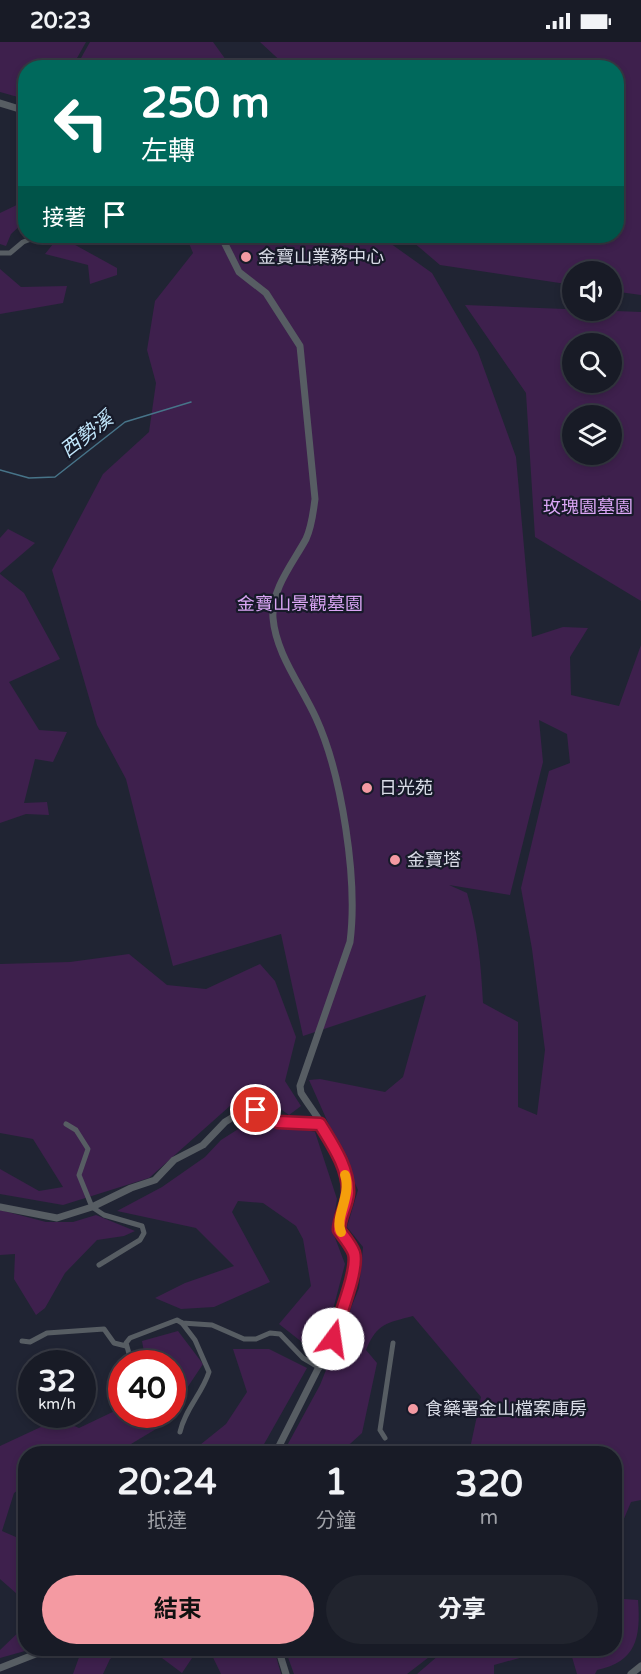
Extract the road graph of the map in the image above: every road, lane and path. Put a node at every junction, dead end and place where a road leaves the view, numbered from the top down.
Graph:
1 (0, 103) edge
2 (18, 109) edge
3 (22, 243) edge
4 (224, 243) edge
5 (0, 253) edge
6 (66, 1124) dead end
7 (320, 1124) junction
8 (0, 1207) edge
9 (92, 1207) junction
10 (99, 1265) dead end
11 (182, 1323) junction
12 (22, 1341) dead end
13 (393, 1343) dead end
14 (126, 1346) junction
15 (127, 1350) edge
16 (320, 1368) junction
17 (180, 1432) dead end
18 (385, 1438) dead end
19 (279, 1446) edge
20 (31, 1656) edge
21 (280, 1656) edge
22 (641, 1666) edge
23 (0, 1668) edge
24 (286, 1674) edge
25 (631, 1674) edge

1 - 2 street
3 - 5 street
4 - 7 street
6 - 9 street
7 - 9 street
7 - 16 street
8 - 9 street
9 - 10 street
11 - 14 street
11 - 16 street
11 - 17 street
12 - 14 street
13 - 18 street
14 - 15 street
16 - 19 street
20 - 23 street
21 - 24 street
22 - 25 street

